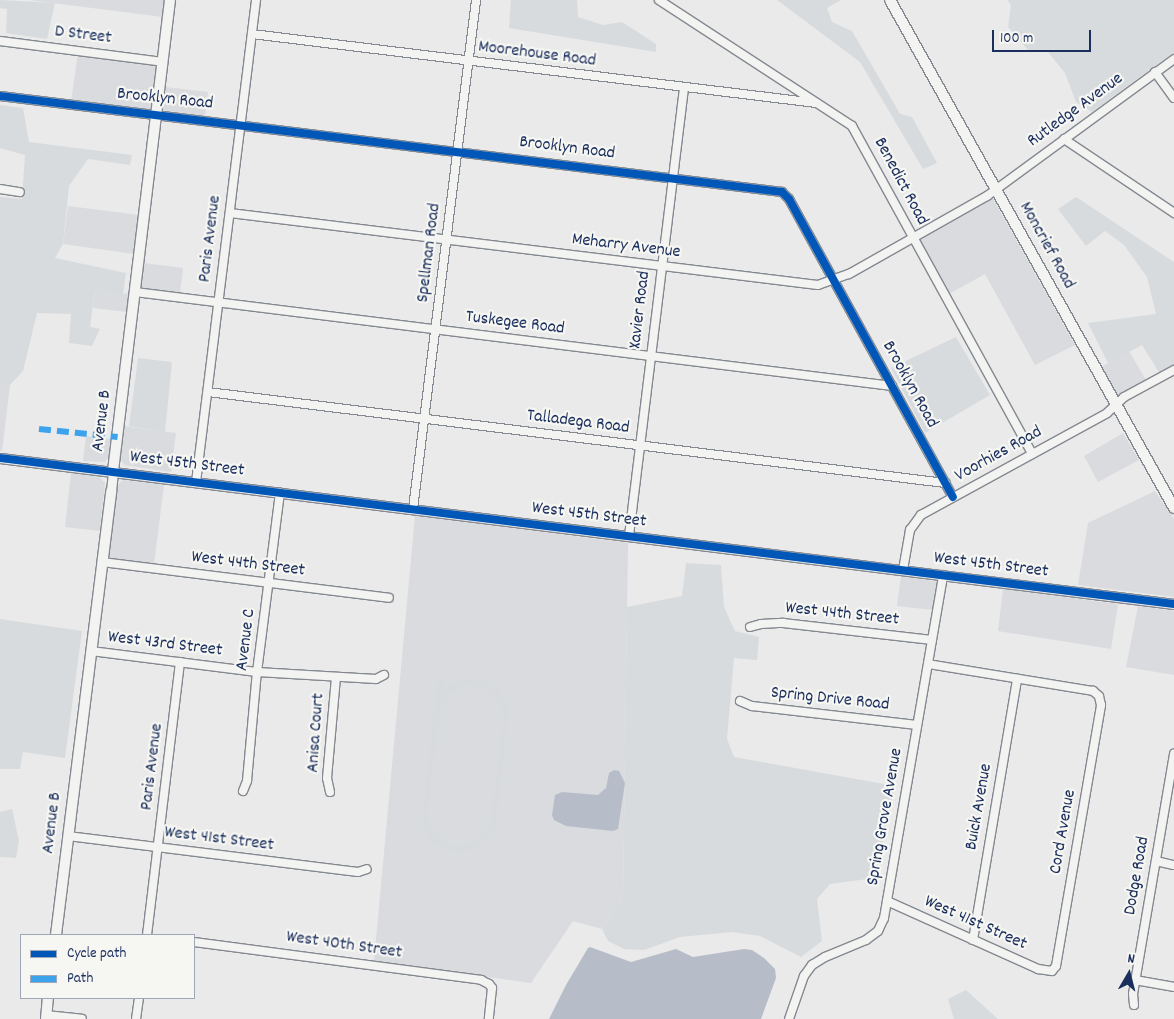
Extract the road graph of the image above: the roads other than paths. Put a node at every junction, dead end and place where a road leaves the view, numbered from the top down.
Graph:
1 (170, 0) edge
2 (256, 0) edge
3 (476, 0) edge
4 (659, 0) edge
5 (890, 0) edge
6 (252, 34) junction
7 (0, 41) edge
8 (1174, 58) edge
9 (163, 62) junction
10 (468, 62) junction
11 (1155, 72) junction
12 (684, 88) junction
13 (0, 96) edge
14 (1174, 98) edge
15 (818, 103) junction
16 (156, 115) junction
17 (241, 124) junction
18 (1064, 139) junction
19 (457, 151) junction
20 (673, 178) junction
21 (0, 189) edge
22 (996, 189) junction
23 (20, 192) dead end
24 (230, 213) junction
25 (1174, 213) edge
26 (913, 238) junction
27 (446, 240) junction
28 (662, 267) junction
29 (834, 281) junction
30 (135, 292) junction
31 (219, 302) junction
32 (435, 330) junction
33 (651, 356) junction
34 (1174, 370) edge
35 (892, 386) junction
36 (208, 392) junction
37 (1115, 405) junction
38 (424, 419) junction
39 (640, 445) junction
40 (1032, 454) junction
41 (0, 458) edge
42 (113, 472) junction
43 (196, 482) junction
44 (945, 483) junction
45 (111, 491) joint
46 (280, 492) junction
47 (953, 497) junction
48 (1174, 508) edge
49 (413, 509) junction
50 (629, 536) junction
51 (102, 562) junction
52 (903, 570) junction
53 (944, 575) junction
54 (269, 582) junction
55 (389, 598) dead end
56 (1174, 604) edge
57 (750, 627) dead end
58 (932, 640) junction
59 (91, 651) junction
60 (180, 662) junction
61 (928, 664) junction
62 (257, 672) junction
63 (384, 675) dead end
64 (336, 677) junction
65 (1017, 679) junction
66 (740, 701) dead end
67 (917, 725) junction
68 (1174, 752) edge
69 (1171, 788) edge
70 (243, 791) dead end
71 (330, 792) dead end
72 (68, 836) junction
73 (158, 847) junction
74 (1156, 862) junction
75 (1174, 864) edge
76 (367, 869) dead end
77 (887, 901) junction
78 (56, 934) edge
79 (147, 934) edge
80 (973, 940) junction
81 (195, 942) edge
82 (1052, 971) joint
83 (1135, 980) junction
84 (1174, 987) edge
85 (48, 999) edge
86 (139, 999) edge
87 (1134, 1005) dead end
88 (46, 1017) edge
89 (82, 1019) edge
90 (136, 1019) edge
91 (489, 1019) edge
92 (789, 1019) edge

1 - 9 main road, Avenue B
2 - 6 street, Paris Avenue
3 - 10 street, Spellman Road
4 - 15 street, Benedict Road
5 - 22 main road, Moncrief Road
6 - 10 street, Moorehouse Road
6 - 17 street, Paris Avenue
7 - 9 street, D Street
8 - 11 street, Rutledge Avenue
9 - 16 main road, Avenue B
10 - 12 street, Moorehouse Road
10 - 19 street, Spellman Road
11 - 14 street
11 - 18 street, Rutledge Avenue
12 - 15 street, Moorehouse Road
12 - 20 street, Xavier Road
13 - 16 street, Brooklyn Road
15 - 26 street, Benedict Road
16 - 17 street, Brooklyn Road
16 - 30 main road, Avenue B
17 - 19 street, Brooklyn Road
17 - 24 street, Paris Avenue
18 - 22 street, Rutledge Avenue
18 - 25 street
19 - 20 street, Brooklyn Road
19 - 27 street, Spellman Road
20 - 28 street, Xavier Road
20 - 29 street, Brooklyn Road
21 - 23 street
22 - 26 street, Meharry Avenue
22 - 37 main road, Moncrief Road
24 - 27 street, Meharry Avenue
24 - 31 street, Paris Avenue
26 - 29 street, Meharry Avenue
26 - 40 street, Benedict Road
27 - 28 street, Meharry Avenue
27 - 32 street, Spellman Road
28 - 29 street, Meharry Avenue
28 - 33 street, Xavier Road
29 - 35 street, Brooklyn Road
30 - 31 street, Tuskegee Road
30 - 42 main road, Avenue B
31 - 32 street, Tuskegee Road
31 - 36 street, Paris Avenue
32 - 33 street, Tuskegee Road
32 - 38 street, Spellman Road
33 - 35 street, Tuskegee Road
33 - 39 street, Xavier Road
34 - 37 street, Voorhies Road
35 - 44 street, Brooklyn Road
36 - 38 street, Talladega Road
36 - 43 street, Paris Avenue
37 - 40 street, Voorhies Road
37 - 48 main road, Moncrief Road
38 - 39 street, Talladega Road
38 - 49 street, Spellman Road
39 - 44 street, Talladega Road
39 - 50 street, Xavier Road
40 - 47 street, Voorhies Road
41 - 42 street, West 45th Street
42 - 43 street, West 45th Street
42 - 45 street, Avenue B
43 - 46 street, West 45th Street
44 - 47 street, Brooklyn Road
45 - 51 main road, Avenue B
46 - 49 street, West 45th Street
46 - 54 street, Avenue C
47 - 52 street, Voorhies Road
49 - 50 street, West 45th Street
50 - 52 street, West 45th Street
51 - 54 street, West 44th Street
51 - 59 main road, Avenue B
52 - 53 street, West 45th Street
53 - 56 street, West 45th Street
53 - 58 street, Spring Grove Avenue
54 - 55 street, West 44th Street
54 - 62 street, Avenue C
57 - 58 street, West 44th Street
58 - 61 street, Spring Grove Avenue
59 - 60 street, West 43rd Street
59 - 72 main road, Avenue B
60 - 62 street, West 43rd Street
60 - 73 street, Paris Avenue
61 - 65 street
61 - 67 street, Spring Grove Avenue
62 - 64 street, West 43rd Street
62 - 70 street, Avenue C
63 - 64 street, West 43rd Street
64 - 71 street, Anisa Court
65 - 80 street, Buick Avenue
65 - 82 street, Cord Avenue
66 - 67 street, Spring Drive Road
67 - 77 street, Spring Grove Avenue
68 - 69 street, Dodge Road
69 - 74 street, Dodge Road
72 - 73 street, West 41st Street
72 - 78 main road, Avenue B
73 - 76 street, West 41st Street
73 - 79 street, Paris Avenue
74 - 75 street
74 - 83 street, Dodge Road
77 - 80 street, West 41st Street
77 - 92 street, Spring Grove Avenue
80 - 82 street, West 41st Street
81 - 91 street, West 40th Street
83 - 84 street
83 - 87 street, Dodge Road
85 - 88 main road
86 - 90 street
88 - 89 street

